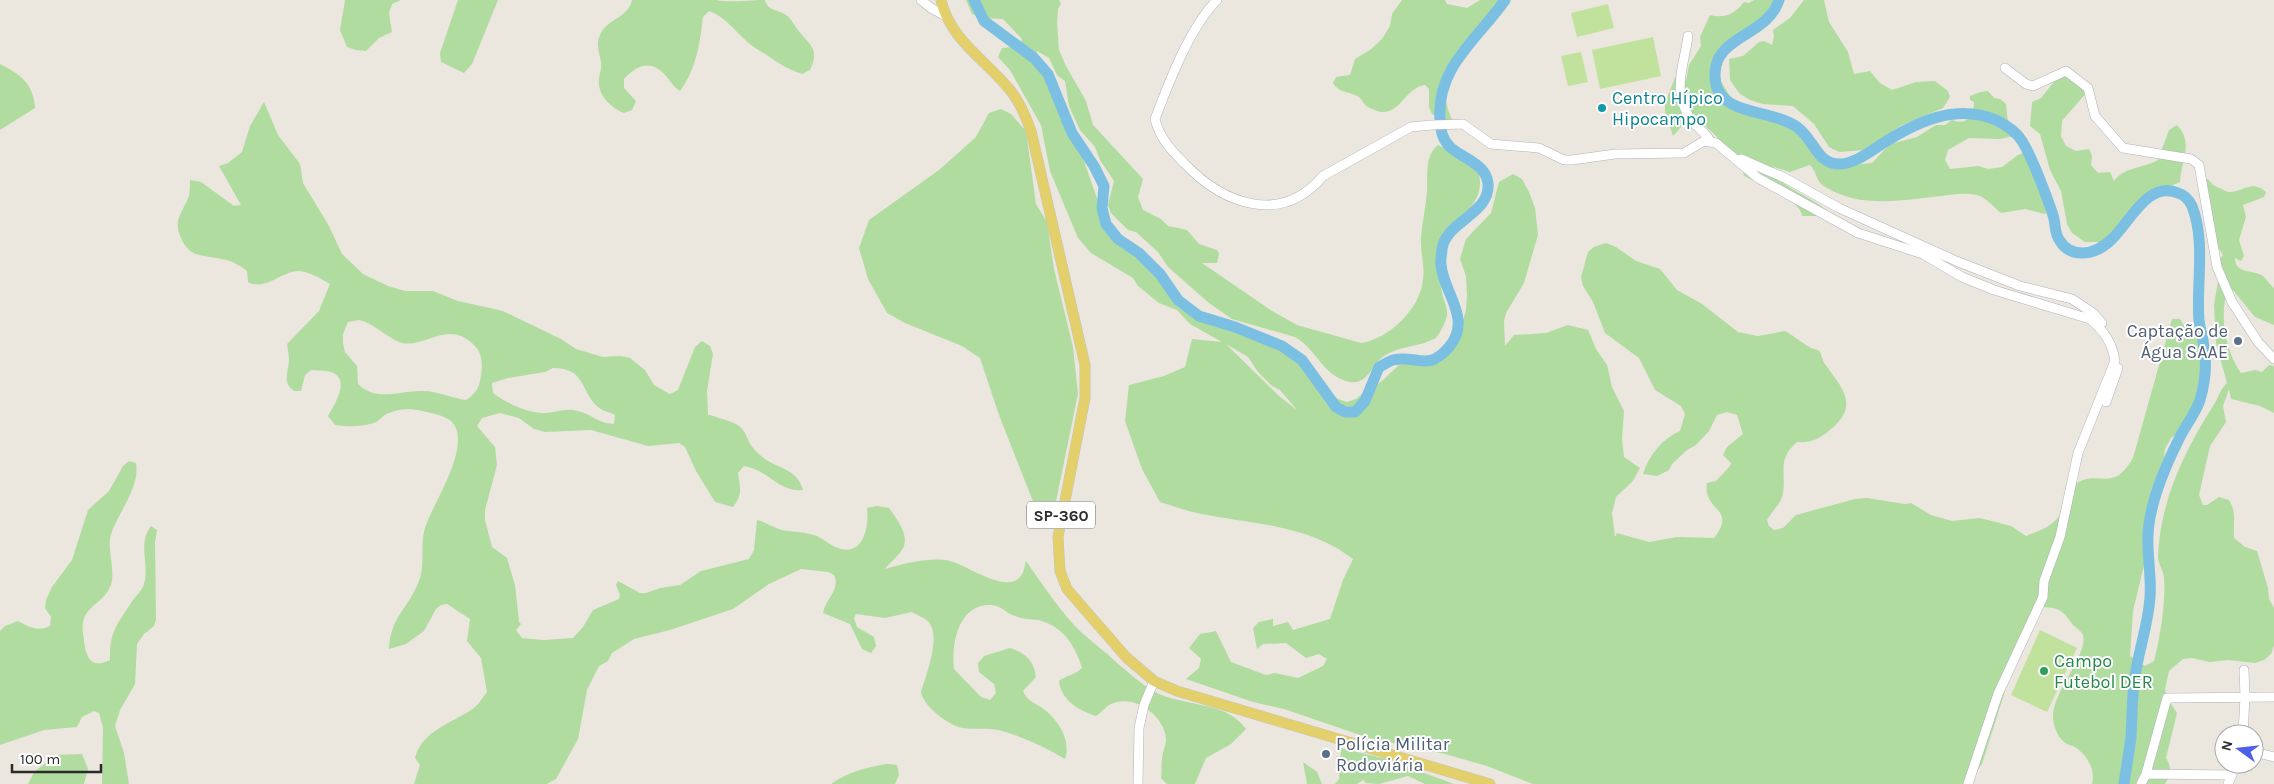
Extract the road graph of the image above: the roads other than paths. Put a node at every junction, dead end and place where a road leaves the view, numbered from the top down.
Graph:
1 (921, 0) edge
2 (941, 0) edge
3 (1217, 0) edge
4 (944, 15) junction
5 (1688, 36) dead end
6 (2005, 68) dead end
7 (1707, 141) junction
8 (1731, 155) junction
9 (2084, 306) junction
10 (2090, 319) junction
11 (2274, 359) edge
12 (2077, 466) junction
13 (2244, 670) dead end
14 (1154, 681) junction
15 (2245, 697) junction
16 (2274, 697) edge
17 (2244, 724) edge
18 (2146, 774) junction
19 (2230, 780) edge
20 (1138, 784) edge
21 (1490, 784) edge
22 (1968, 784) edge
23 (2141, 784) edge

1 - 4 street
2 - 4 main road, SP-360
3 - 7 street
4 - 14 main road, SP-360
5 - 7 street
6 - 11 street
7 - 8 street
8 - 9 street
8 - 10 street
9 - 10 street
9 - 12 street
10 - 12 street
12 - 22 street
13 - 15 street
14 - 20 street
14 - 21 main road, SP-360
15 - 16 street
15 - 17 street
15 - 18 street
18 - 19 street
18 - 23 street

